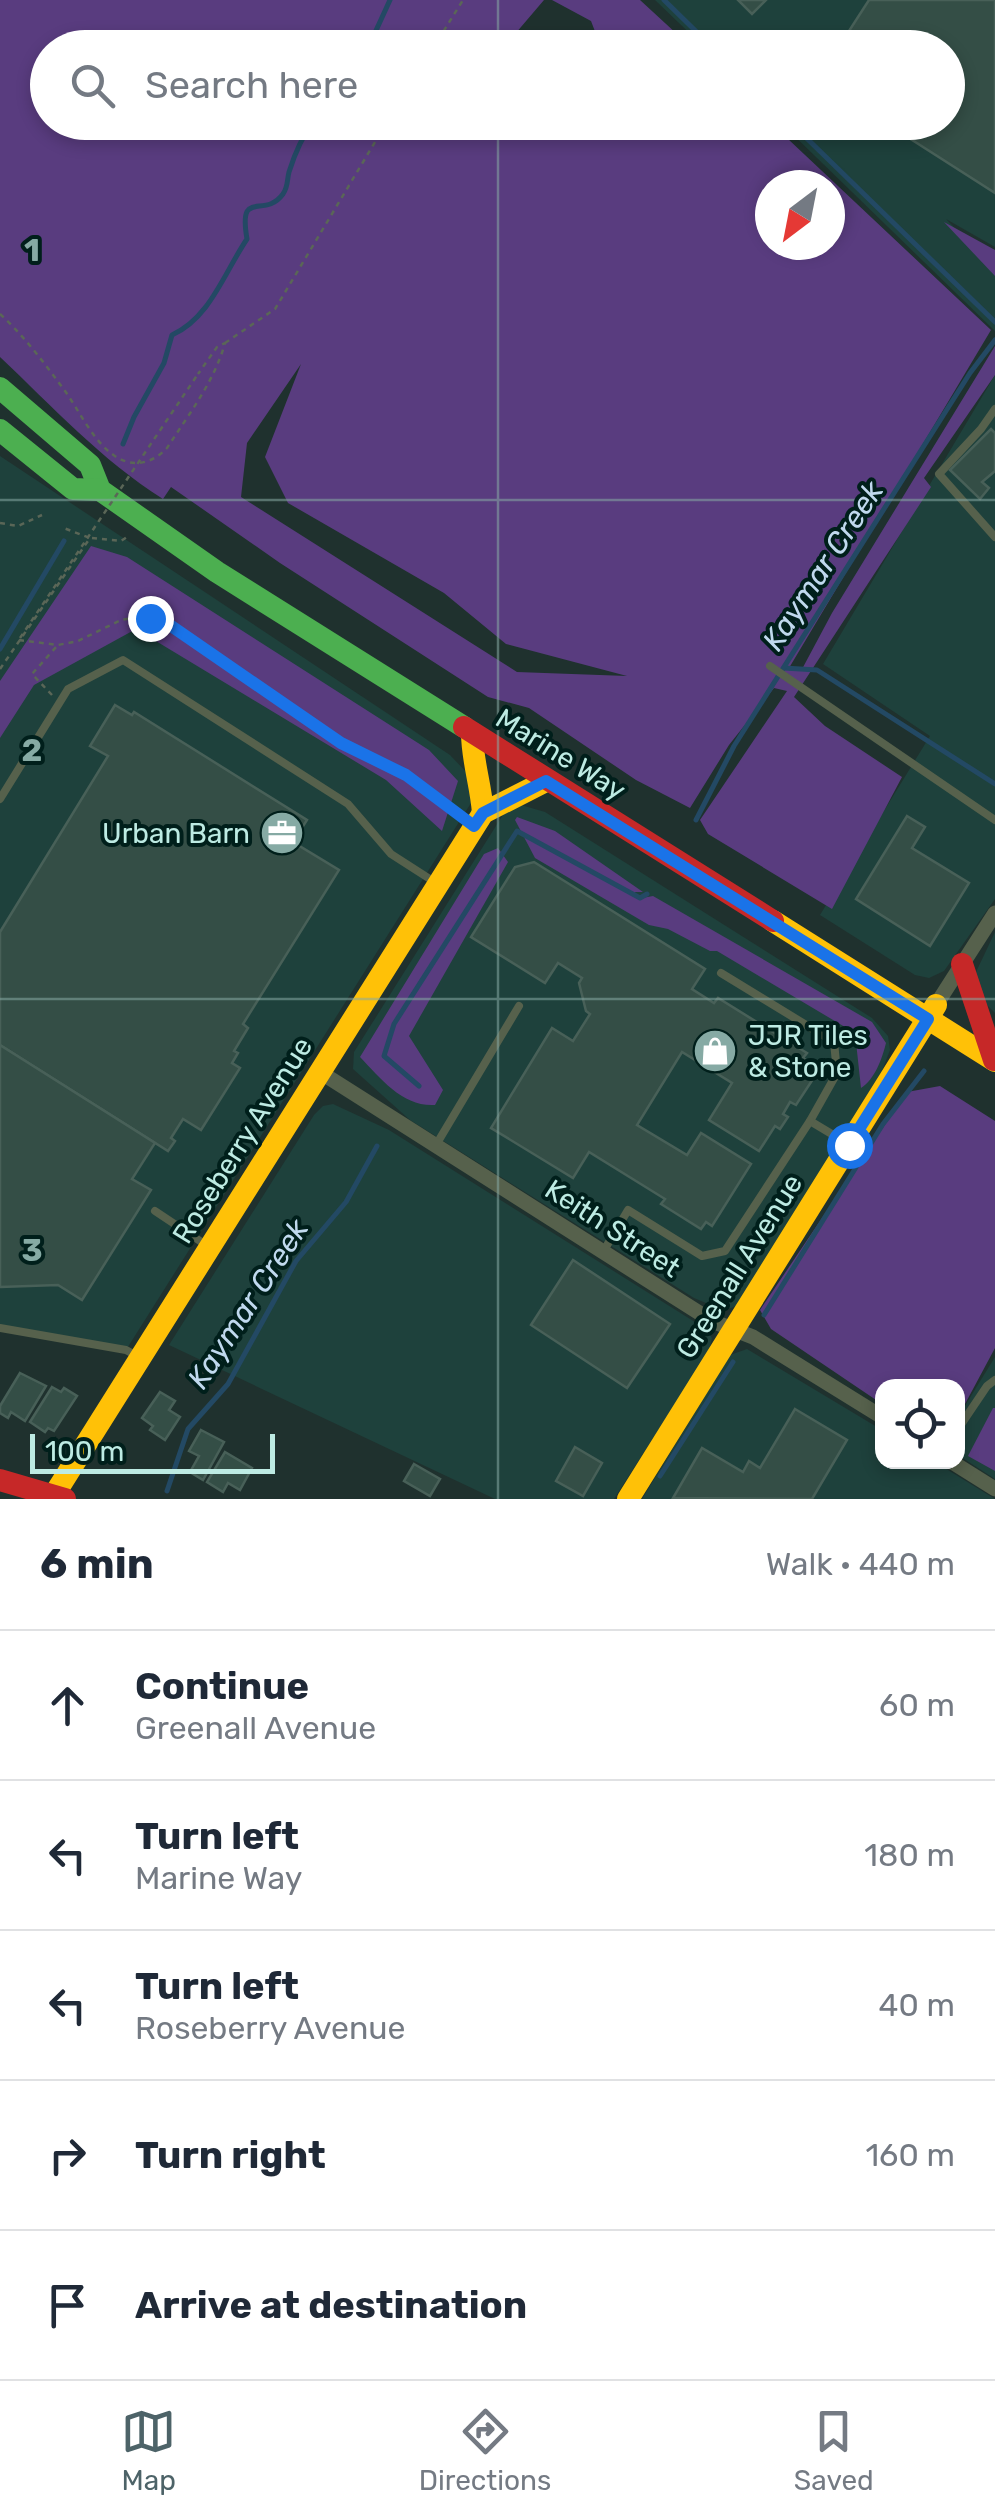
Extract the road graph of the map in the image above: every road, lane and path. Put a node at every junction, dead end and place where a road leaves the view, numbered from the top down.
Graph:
1 (463, 0) edge
2 (444, 30) edge
3 (376, 140) edge
4 (0, 314) edge
5 (226, 343) junction
6 (0, 388) edge
7 (995, 409) edge
8 (0, 430) edge
9 (100, 490) junction
10 (42, 515) dead end
11 (145, 522) junction
12 (0, 523) edge
13 (61, 527) dead end
14 (995, 537) edge
15 (90, 538) junction
16 (20, 639) junction
17 (58, 644) junction
18 (770, 666) dead end
19 (0, 668) edge
20 (60, 703) junction
21 (472, 733) junction
22 (546, 781) junction
23 (0, 799) edge
24 (478, 820) junction
25 (995, 820) edge
26 (437, 884) junction
27 (995, 912) edge
28 (962, 964) junction
29 (721, 973) dead end
30 (519, 1006) dead end
31 (932, 1012) junction
32 (994, 1061) edge
33 (320, 1072) junction
34 (810, 1121) junction
35 (436, 1145) junction
36 (849, 1145) junction
37 (156, 1212) dead end
38 (209, 1248) junction
39 (603, 1252) junction
40 (0, 1328) edge
41 (735, 1330) junction
42 (141, 1358) junction
43 (995, 1380) edge
44 (875, 1414) edge
45 (965, 1419) edge
46 (964, 1469) edge
47 (0, 1480) edge
48 (995, 1488) edge
49 (57, 1498) edge
50 (628, 1499) edge

1 - 2 path
3 - 5 path
4 - 5 path
5 - 16 path, bridge
6 - 9 street, Marine Way
7 - 14 lane
8 - 9 street, Marine Way
9 - 11 street, Marine Way
10 - 12 path
11 - 15 path
11 - 21 street, Marine Way
13 - 15 path
15 - 16 path
16 - 17 path
16 - 19 path
17 - 20 path
17 - 24 path
18 - 25 lane
20 - 23 lane
20 - 26 lane
21 - 22 street, Marine Way
21 - 24 street
22 - 24 street
22 - 31 street, Marine Way
24 - 26 street, Roseberry Avenue
26 - 33 street, Roseberry Avenue
27 - 28 street, Greenall Avenue
28 - 31 street, Greenall Avenue
28 - 32 street
29 - 34 lane
30 - 35 lane
31 - 32 street, Marine Way
31 - 36 street, Greenall Avenue
33 - 35 street, Keith Street
33 - 38 street, Roseberry Avenue
34 - 36 lane
34 - 39 lane
35 - 39 street, Keith Street
36 - 41 street, Greenall Avenue
37 - 38 lane
38 - 42 street, Roseberry Avenue
39 - 41 street, Keith Street
40 - 42 lane
41 - 44 street, Keith Street
41 - 50 street, Greenall Avenue
42 - 49 street, Roseberry Avenue
43 - 45 lane
46 - 48 street
47 - 49 street

